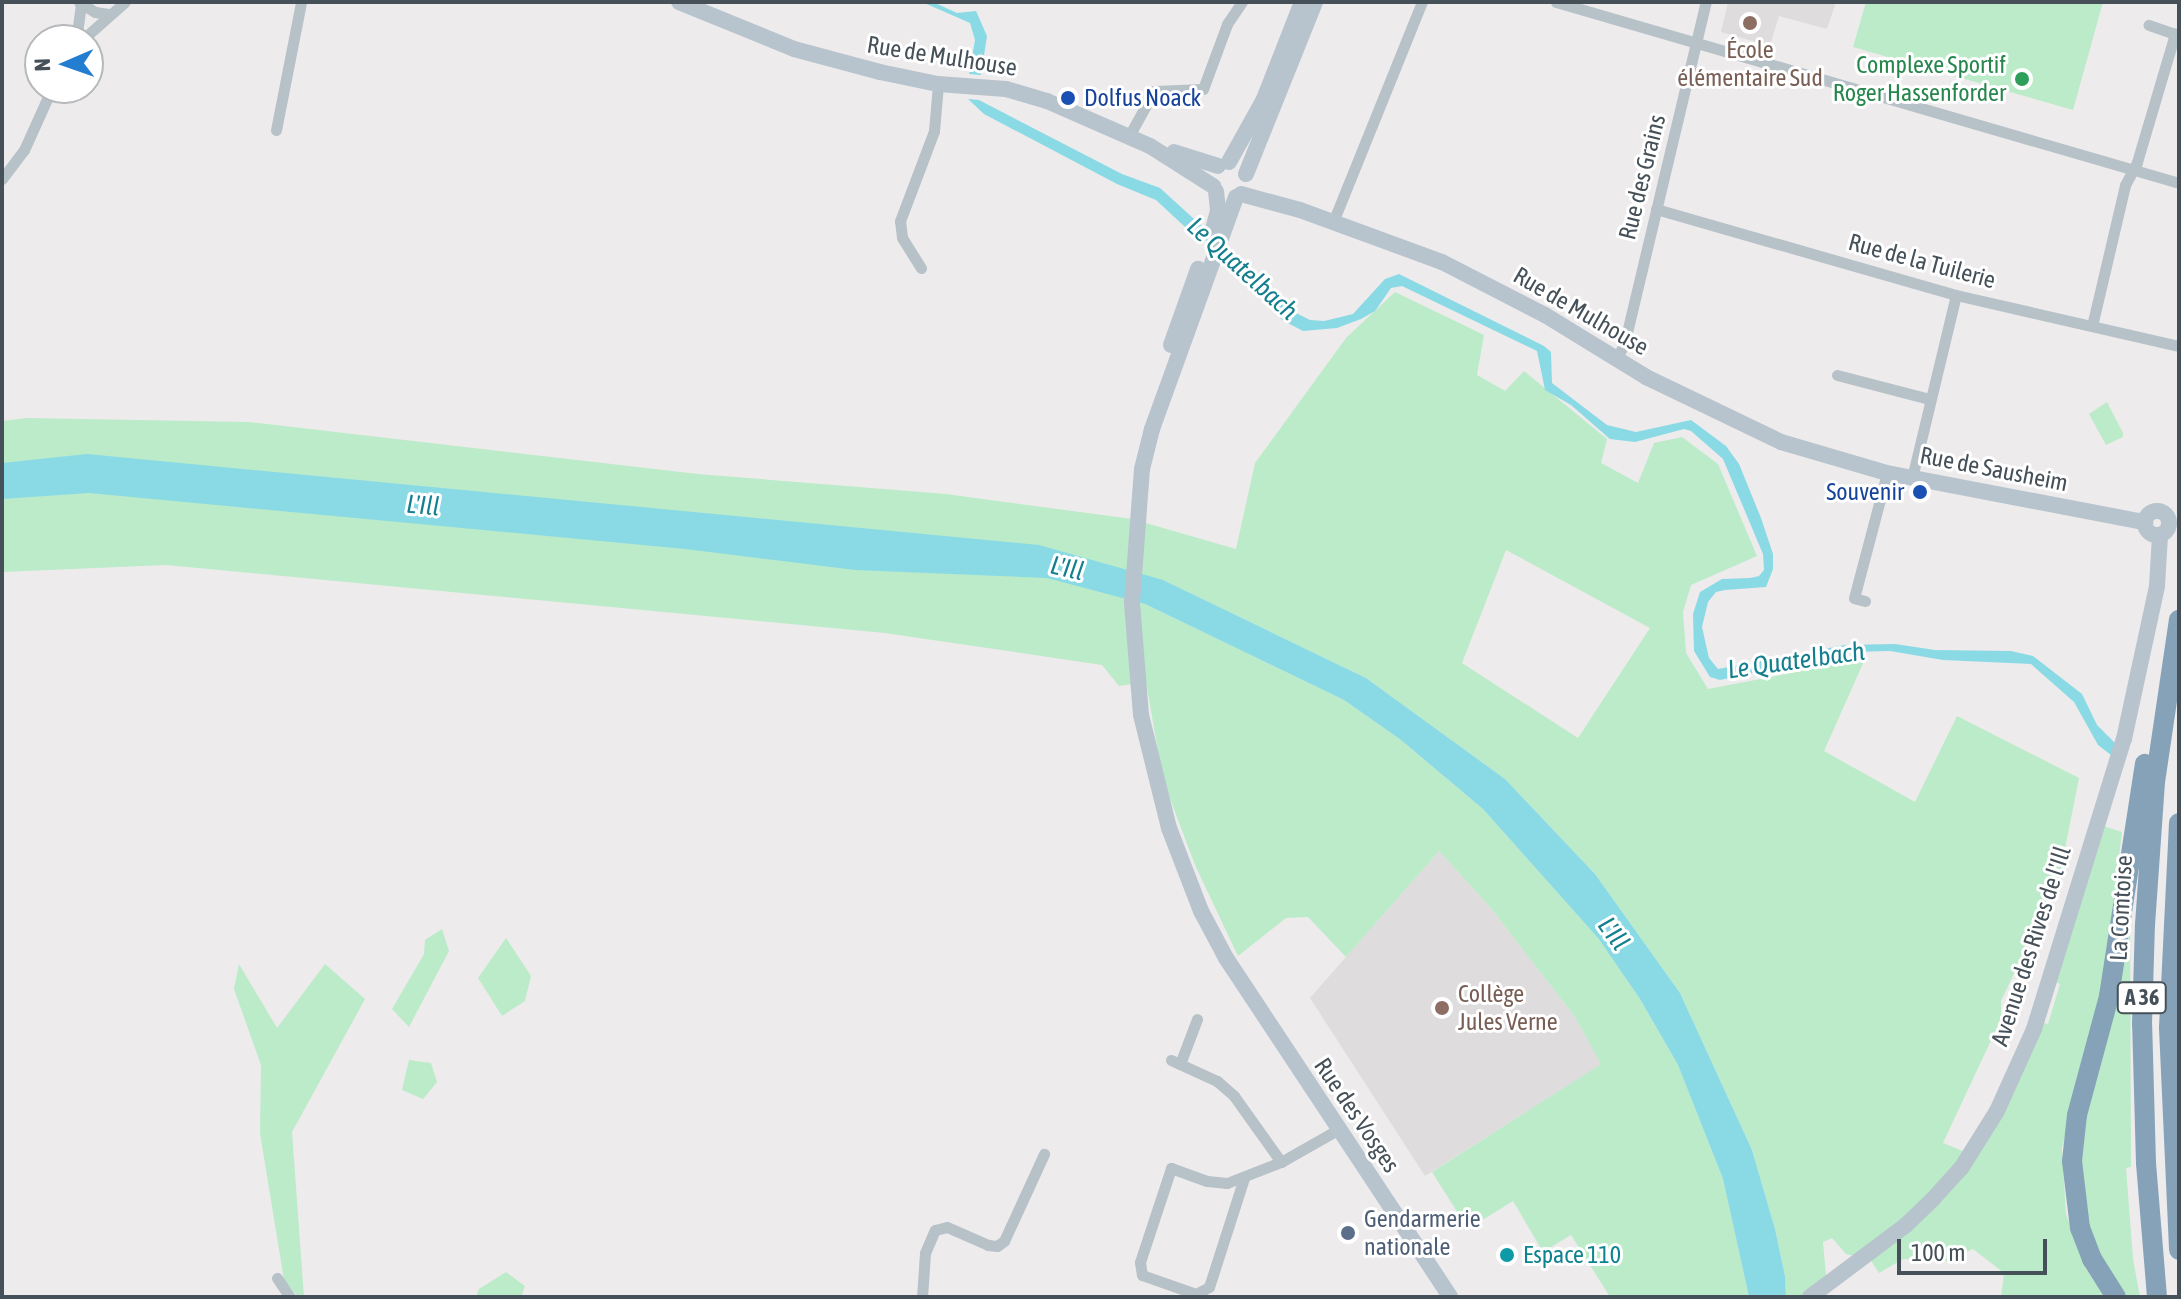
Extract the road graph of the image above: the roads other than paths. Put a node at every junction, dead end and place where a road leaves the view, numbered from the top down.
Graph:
1 (125, 2) edge
2 (301, 2) edge
3 (679, 2) edge
4 (1242, 2) edge
5 (1302, 2) edge
6 (1315, 2) edge
7 (1422, 2) edge
8 (1556, 2) edge
9 (1706, 2) edge
10 (80, 4) edge
11 (109, 14) junction
12 (78, 24) edge
13 (99, 24) edge
14 (2149, 25) dead end
15 (2177, 34) edge
16 (1697, 42) junction
17 (938, 84) junction
18 (45, 104) edge
19 (276, 130) dead end
20 (1129, 136) junction
21 (1150, 146) junction
22 (1224, 164) junction
23 (2134, 170) junction
24 (2, 179) edge
25 (2179, 183) edge
26 (1243, 186) junction
27 (1214, 189) junction
28 (1656, 209) junction
29 (1333, 222) junction
30 (1217, 234) junction
31 (921, 268) dead end
32 (1956, 295) junction
33 (2092, 326) junction
34 (2179, 346) edge
35 (1615, 360) junction
36 (1837, 375) dead end
37 (1929, 399) junction
38 (1834, 459) joint
39 (1887, 473) junction
40 (1912, 478) junction
41 (2171, 528) edge
42 (1865, 601) dead end
43 (2179, 620) edge
44 (2165, 700) junction
45 (2179, 823) edge
46 (2174, 876) junction
47 (2179, 906) edge
48 (1197, 1019) dead end
49 (1339, 1129) junction
50 (1044, 1154) dead end
51 (1281, 1162) junction
52 (1244, 1178) junction
53 (1227, 1183) junction
54 (1239, 1193) junction
55 (2179, 1250) edge
56 (277, 1278) dead end
57 (1816, 1293) edge
58 (290, 1297) edge
59 (922, 1297) edge
60 (1450, 1297) edge
61 (2116, 1297) edge
62 (2157, 1297) edge

1 - 11 street
2 - 19 street
3 - 17 main road, Rue de Mulhouse
4 - 20 street
5 - 22 main road
6 - 26 main road
7 - 29 street
8 - 16 street
9 - 16 street, Rue des Grains
10 - 11 street
10 - 12 street
11 - 13 street
14 - 15 street
15 - 23 street
16 - 23 street
16 - 28 street, Rue des Grains
17 - 20 main road, Rue de Mulhouse
17 - 31 street
18 - 24 street
20 - 21 main road, Rue de Mulhouse
21 - 22 main road, Rue de Mulhouse
21 - 27 main road, Rue de Mulhouse
22 - 26 main road
22 - 27 main road
23 - 25 street
23 - 33 street
26 - 27 main road
26 - 29 main road, Rue de Mulhouse
26 - 30 main road
27 - 30 main road
28 - 32 street, Rue de la Tuilerie
28 - 35 street, Rue des Grains
29 - 35 main road, Rue de Mulhouse
30 - 49 main road, Rue des Vosges
32 - 33 street, Rue de la Tuilerie
32 - 37 street
33 - 34 street, Rue de la Tuilerie
35 - 38 main road, Rue de Mulhouse
36 - 37 street
37 - 40 street
38 - 39 main road, Rue de Sausheim
39 - 40 main road, Rue de Sausheim
39 - 42 street
40 - 41 main road, Rue de Sausheim
41 - 57 main road, Avenue des Rives de l'Ill
43 - 44 highway, La Comtoise / A 36
44 - 61 highway
44 - 62 highway, La Comtoise / A 36
45 - 46 highway, A 36
46 - 47 highway
46 - 55 highway, A 36
48 - 51 street
49 - 51 street
49 - 60 main road, Rue des Vosges
50 - 59 street
51 - 52 street
52 - 53 street
52 - 54 street
53 - 54 street
53 - 54 street
56 - 58 street

